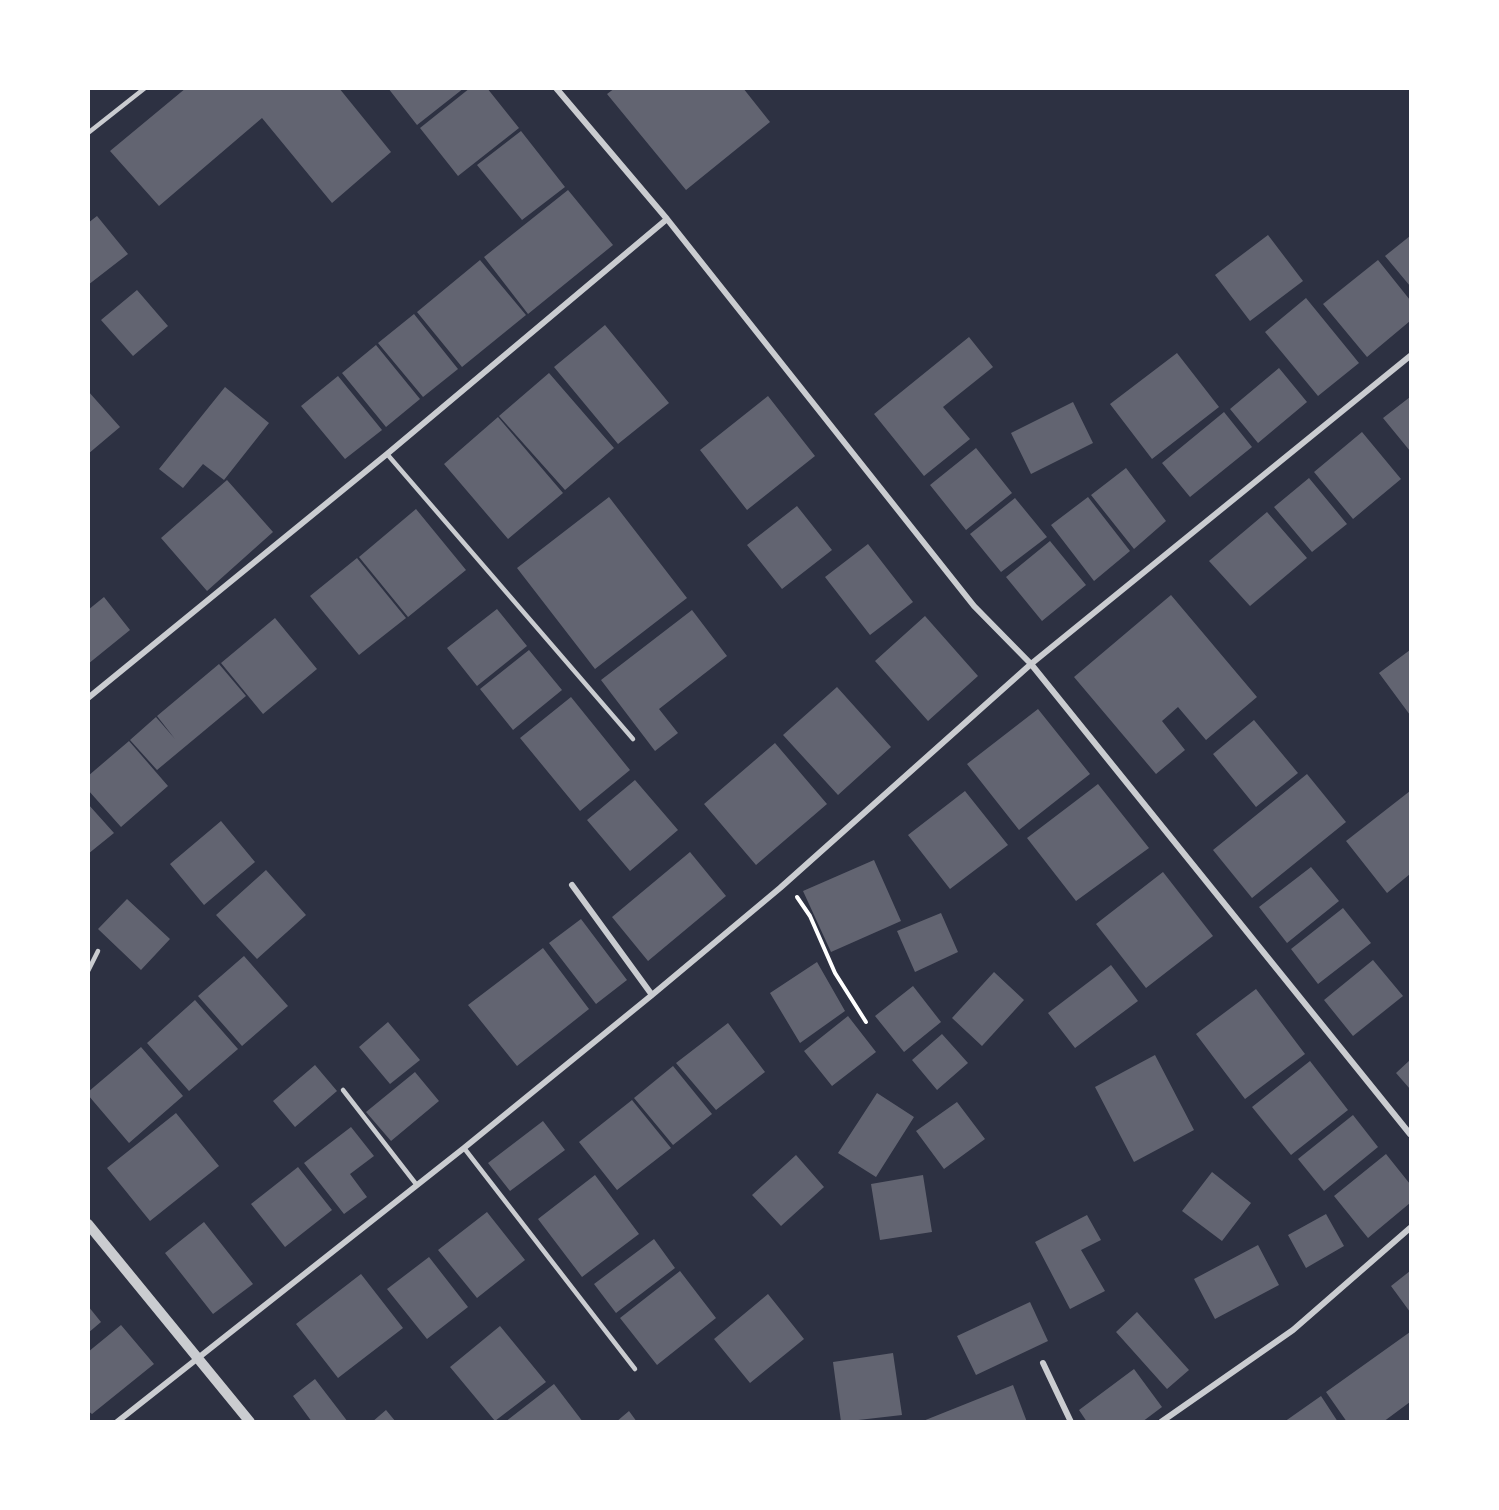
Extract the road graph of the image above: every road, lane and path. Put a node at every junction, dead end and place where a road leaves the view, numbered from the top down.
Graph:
1 (145, 88) edge
2 (556, 88) edge
3 (88, 133) edge
4 (667, 219) junction
5 (1410, 356) edge
6 (387, 454) junction
7 (1030, 664) junction
8 (88, 698) edge
9 (633, 739) dead end
10 (572, 885) dead end
11 (780, 888) junction
12 (98, 951) dead end
13 (88, 971) edge
14 (652, 995) junction
15 (866, 1022) dead end
16 (343, 1090) dead end
17 (1410, 1134) edge
18 (464, 1148) junction
19 (416, 1184) junction
20 (88, 1224) edge
21 (1410, 1228) edge
22 (196, 1358) junction
23 (1043, 1363) dead end
24 (635, 1369) dead end
25 (117, 1422) edge
26 (250, 1422) edge
27 (1071, 1422) edge
28 (1161, 1422) edge

1 - 3 lane
2 - 4 street
4 - 6 street
4 - 7 street
5 - 7 street
6 - 8 street
6 - 9 lane
7 - 11 street
7 - 17 street
10 - 14 street
11 - 14 street
11 - 15 path
12 - 13 lane
14 - 18 street
16 - 19 lane
18 - 19 street
18 - 24 lane
19 - 22 street
20 - 22 street
21 - 28 street
22 - 25 street
22 - 26 street
23 - 27 street

